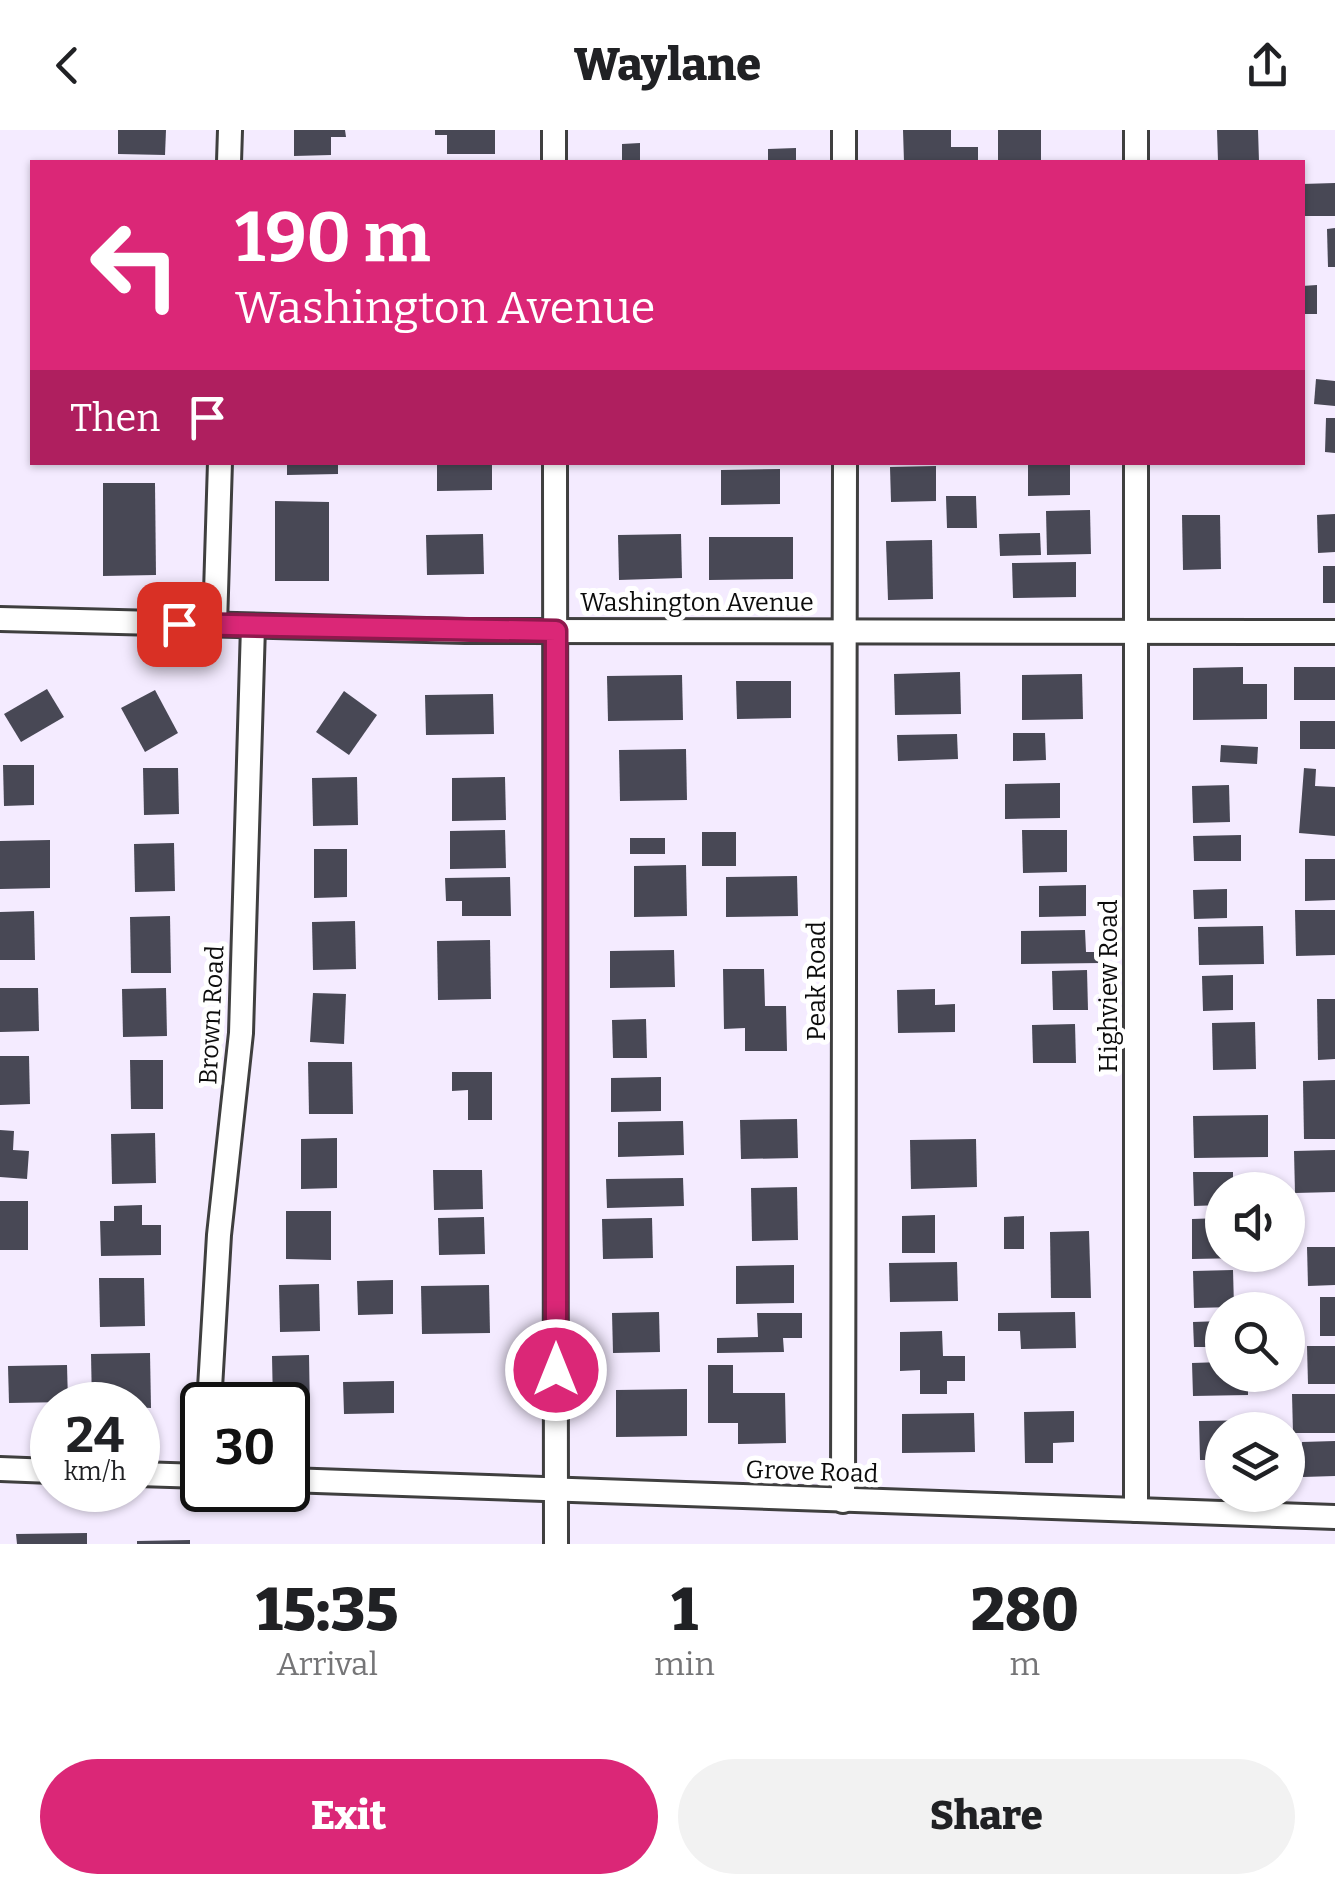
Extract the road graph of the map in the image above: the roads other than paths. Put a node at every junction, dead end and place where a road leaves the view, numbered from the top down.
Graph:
1 (230, 130) edge
2 (554, 130) edge
3 (844, 130) edge
4 (1136, 130) edge
5 (229, 160) edge
6 (554, 160) edge
7 (844, 160) edge
8 (1136, 160) edge
9 (220, 465) edge
10 (555, 465) edge
11 (845, 465) edge
12 (1136, 465) edge
13 (0, 619) edge
14 (215, 625) junction
15 (253, 626) junction
16 (846, 630) junction
17 (1136, 630) junction
18 (556, 631) junction
19 (1335, 632) edge
20 (211, 1382) edge
21 (0, 1469) edge
22 (30, 1470) edge
23 (310, 1481) edge
24 (556, 1490) junction
25 (843, 1501) junction
26 (1136, 1510) junction
27 (1335, 1517) edge
28 (556, 1544) edge

1 - 5 street
2 - 6 street
3 - 7 street
4 - 8 street
9 - 14 street
10 - 18 street
11 - 16 street, Peak Road
12 - 17 street, Highview Road
13 - 14 street, Washington Avenue
14 - 15 street, Washington Avenue
15 - 18 street, Washington Avenue
15 - 20 street, Brown Road
16 - 17 street, Washington Avenue
16 - 18 street, Washington Avenue
16 - 25 street, Peak Road
17 - 19 street, Washington Avenue
17 - 26 street, Highview Road
18 - 24 street
21 - 22 street
23 - 24 street, Grove Road
24 - 25 street, Grove Road
24 - 28 street
25 - 26 street, Grove Road
26 - 27 street, Grove Road

